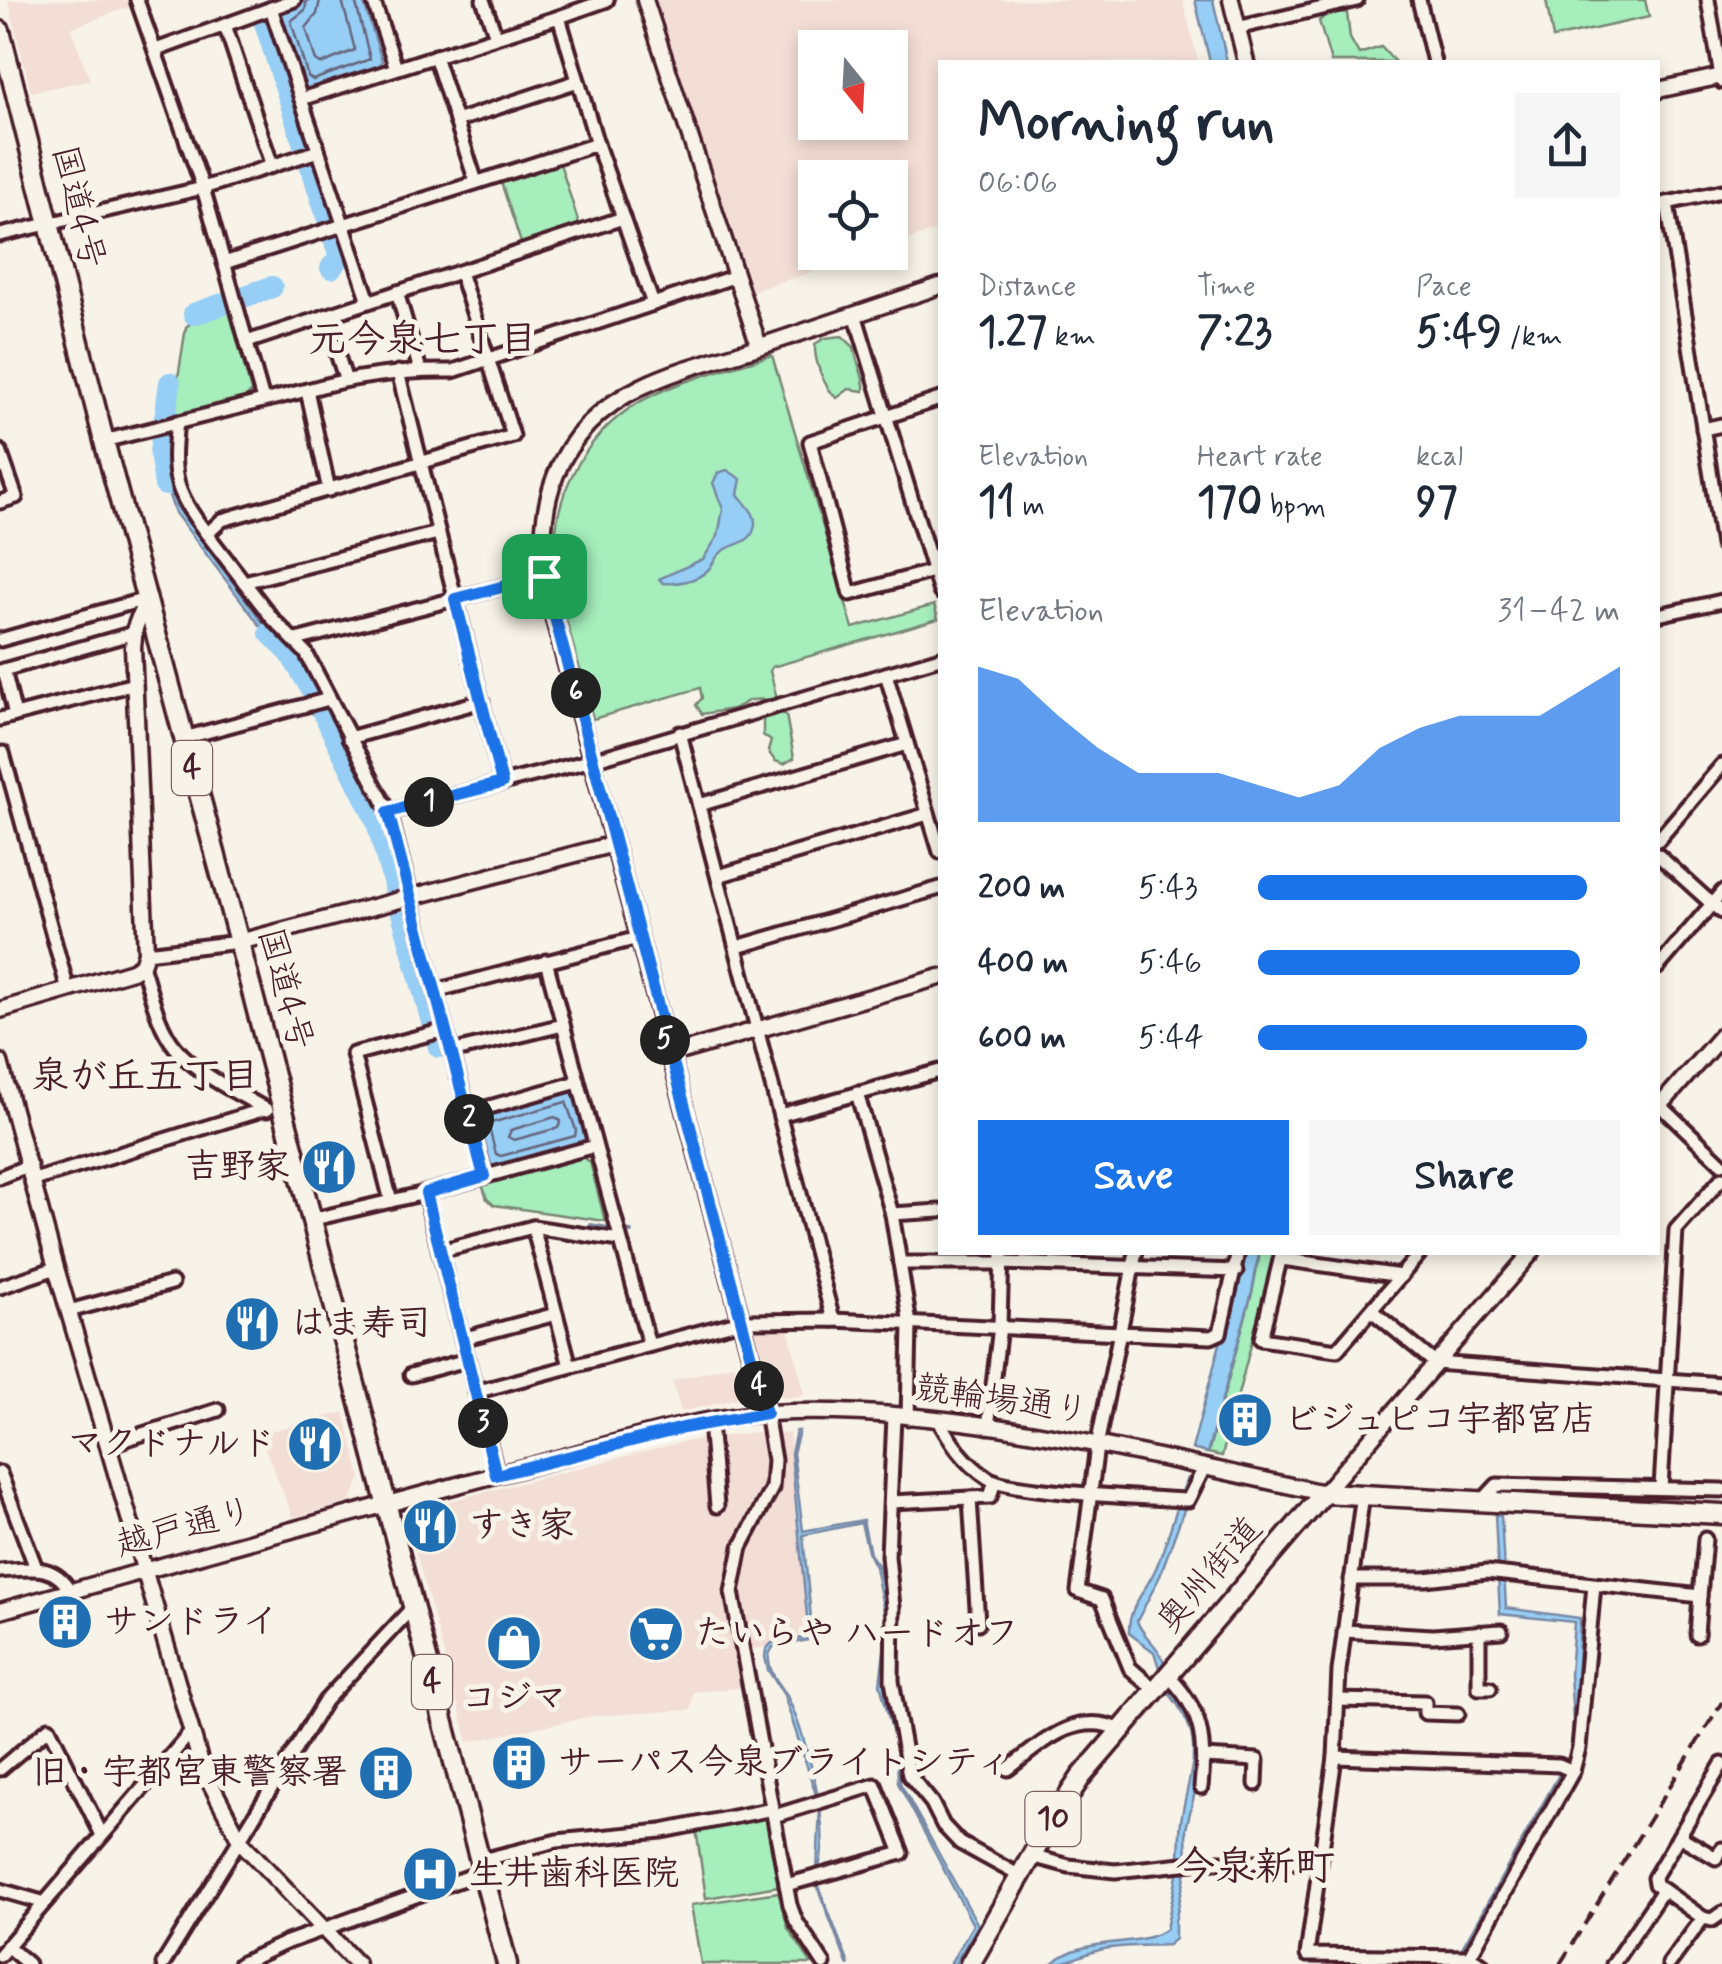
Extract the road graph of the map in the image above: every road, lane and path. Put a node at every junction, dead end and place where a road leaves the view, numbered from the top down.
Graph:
1 (136, 0) edge
2 (294, 0) edge
3 (373, 0) edge
4 (483, 0) edge
5 (607, 0) edge
6 (645, 0) edge
7 (1231, 0) edge
8 (1355, 0) edge
9 (1419, 0) edge
10 (1708, 0) edge
11 (271, 8) junction
12 (558, 16) junction
13 (225, 25) junction
14 (1238, 28) junction
15 (0, 31) edge
16 (496, 36) junction
17 (156, 50) junction
18 (435, 56) junction
19 (1246, 60) edge
20 (1434, 60) edge
21 (4, 64) edge
22 (396, 68) junction
23 (1722, 78) edge
24 (578, 81) junction
25 (1660, 90) edge
26 (301, 99) junction
27 (456, 120) junction
28 (597, 144) junction
29 (318, 150) junction
30 (272, 166) junction
31 (476, 182) junction
32 (202, 188) junction
33 (1722, 192) edge
34 (1662, 204) edge
35 (624, 218) junction
36 (48, 224) junction
37 (342, 224) junction
38 (0, 235) edge
39 (224, 263) junction
40 (460, 272) junction
41 (736, 276) junction
42 (938, 287) edge
43 (398, 292) junction
44 (369, 301) junction
45 (653, 304) junction
46 (855, 314) junction
47 (326, 316) junction
48 (247, 342) junction
49 (759, 346) junction
50 (488, 358) junction
51 (420, 370) junction
52 (398, 372) junction
53 (345, 378) junction
54 (307, 390) junction
55 (938, 399) edge
56 (262, 400) junction
57 (886, 416) junction
58 (177, 422) junction
59 (1722, 425) edge
60 (1703, 429) junction
61 (104, 441) junction
62 (1, 456) edge
63 (420, 463) junction
64 (329, 490) junction
65 (0, 502) edge
66 (438, 533) junction
67 (207, 534) junction
68 (1722, 545) edge
69 (937, 570) edge
70 (544, 576) junction
71 (244, 582) junction
72 (455, 599) junction
73 (146, 600) junction
74 (1722, 601) edge
75 (1660, 615) edge
76 (134, 633) junction
77 (0, 640) edge
78 (296, 640) junction
79 (938, 659) edge
80 (2, 670) edge
81 (886, 674) junction
82 (134, 684) junction
83 (328, 698) junction
84 (482, 701) junction
85 (15, 715) junction
86 (0, 719) edge
87 (680, 734) junction
88 (184, 738) junction
89 (350, 738) junction
90 (907, 744) junction
91 (3, 753) dead end
92 (594, 760) junction
93 (1722, 766) edge
94 (502, 783) junction
95 (699, 805) junction
96 (388, 812) junction
97 (928, 814) junction
98 (1660, 838) edge
99 (614, 844) junction
100 (938, 846) edge
101 (1660, 858) edge
102 (718, 876) junction
103 (938, 889) edge
104 (1722, 892) edge
105 (410, 897) junction
106 (1717, 908) edge
107 (638, 938) junction
108 (239, 942) junction
109 (736, 947) junction
110 (144, 959) junction
111 (546, 961) junction
112 (1660, 964) edge
113 (938, 978) edge
114 (68, 990) junction
115 (435, 990) junction
116 (0, 1010) edge
117 (563, 1024) junction
118 (446, 1030) junction
119 (758, 1030) junction
120 (1722, 1035) edge
121 (452, 1052) junction
122 (669, 1055) junction
123 (0, 1062) edge
124 (938, 1072) edge
125 (578, 1082) junction
126 (858, 1094) junction
127 (1660, 1103) edge
128 (1660, 1107) edge
129 (265, 1109) junction
130 (284, 1114) junction
131 (468, 1114) junction
132 (780, 1114) junction
133 (595, 1146) junction
134 (1722, 1164) edge
135 (30, 1165) junction
136 (0, 1176) edge
137 (484, 1176) junction
138 (1722, 1178) edge
139 (34, 1180) junction
140 (426, 1193) junction
141 (391, 1201) junction
142 (938, 1212) edge
143 (892, 1214) junction
144 (310, 1220) junction
145 (532, 1227) junction
146 (620, 1239) junction
147 (440, 1251) junction
148 (1136, 1255) edge
149 (1238, 1255) edge
150 (1418, 1255) edge
151 (1529, 1255) edge
152 (1282, 1256) edge
153 (1002, 1258) edge
154 (900, 1264) junction
155 (56, 1268) junction
156 (1134, 1268) junction
157 (1236, 1271) junction
158 (1401, 1276) junction
159 (172, 1283) dead end
160 (0, 1286) edge
161 (68, 1311) junction
162 (1372, 1311) junction
163 (556, 1314) junction
164 (833, 1320) junction
165 (741, 1321) junction
166 (910, 1324) junction
167 (1000, 1326) junction
168 (1120, 1332) junction
169 (462, 1340) junction
170 (648, 1345) junction
171 (467, 1360) junction
172 (1435, 1364) junction
173 (570, 1366) junction
174 (410, 1375) dead end
175 (1667, 1380) junction
176 (1722, 1384) edge
177 (475, 1392) junction
178 (218, 1410) dead end
179 (766, 1413) junction
180 (901, 1417) junction
181 (938, 1420) junction
182 (710, 1422) junction
183 (988, 1427) junction
184 (108, 1445) junction
185 (1097, 1446) junction
186 (1204, 1468) junction
187 (0, 1473) edge
188 (496, 1475) junction
189 (995, 1481) junction
190 (1661, 1488) junction
191 (1722, 1490) edge
192 (1092, 1492) junction
193 (1324, 1493) junction
194 (1363, 1494) junction
195 (970, 1499) junction
196 (1482, 1500) junction
197 (890, 1502) junction
198 (385, 1504) junction
199 (716, 1506) dead end
200 (1722, 1514) edge
201 (1706, 1539) dead end
202 (36, 1568) junction
203 (0, 1570) edge
204 (143, 1571) junction
205 (1351, 1579) junction
206 (1594, 1585) junction
207 (70, 1591) junction
208 (1700, 1596) junction
209 (412, 1608) junction
210 (0, 1611) edge
211 (978, 1622) dead end
212 (1344, 1630) junction
213 (1501, 1631) dead end
214 (1479, 1632) junction
215 (1697, 1635) dead end
216 (1161, 1682) junction
217 (1490, 1688) dead end
218 (1338, 1700) junction
219 (1458, 1714) dead end
220 (1120, 1730) junction
221 (190, 1732) junction
222 (1204, 1757) junction
223 (1335, 1757) junction
224 (1722, 1764) edge
225 (1008, 1768) dead end
226 (0, 1769) edge
227 (1573, 1771) junction
228 (1256, 1784) dead end
229 (1201, 1787) dead end
230 (773, 1813) junction
231 (101, 1834) junction
232 (1679, 1836) junction
233 (241, 1842) junction
234 (1722, 1849) edge
235 (1031, 1856) junction
236 (1320, 1862) junction
237 (480, 1866) junction
238 (1020, 1876) junction
239 (786, 1884) junction
240 (0, 1890) edge
241 (1663, 1890) junction
242 (42, 1902) junction
243 (1722, 1912) edge
244 (1702, 1918) junction
245 (322, 1929) junction
246 (4, 1950) edge
247 (1470, 1957) junction
248 (1306, 1960) edge
249 (28, 1964) edge
250 (163, 1964) edge
251 (240, 1964) edge
252 (356, 1964) edge
253 (507, 1964) edge
254 (824, 1964) edge
255 (970, 1964) edge
256 (1482, 1964) edge
257 (1613, 1964) edge
258 (1670, 1964) edge

1 - 17 street
2 - 11 street
3 - 22 street
4 - 16 street
5 - 12 street
6 - 41 street
7 - 14 street
8 - 14 street
9 - 20 street
10 - 23 street
11 - 13 street
11 - 26 street
12 - 16 street
12 - 24 street
13 - 17 street
13 - 30 street
14 - 19 street
15 - 21 main road, 国道4号 / 4
16 - 18 street
17 - 32 street
18 - 22 street
18 - 27 street
21 - 36 main road, 国道4号 / 4
22 - 26 street
23 - 25 street
24 - 27 street
24 - 28 street
26 - 29 street
27 - 31 street
28 - 31 street
28 - 35 street
29 - 30 street
29 - 37 street
30 - 32 street
31 - 37 street
32 - 36 street
32 - 39 street
33 - 34 street
34 - 60 street
35 - 40 street
35 - 45 street
36 - 38 street
36 - 61 main road, 国道4号 / 4
37 - 39 street
37 - 44 street
39 - 48 street
40 - 43 street
40 - 50 street
41 - 45 street
41 - 49 street
42 - 46 street
43 - 44 street
43 - 51 street
44 - 47 street
45 - 50 street
46 - 49 street
46 - 57 street
47 - 48 street
47 - 53 street
48 - 56 street
49 - 70 street
50 - 51 street
50 - 63 street
51 - 52 street
52 - 53 street
52 - 63 street
53 - 54 street
54 - 56 street
54 - 64 street
55 - 57 street
56 - 58 street
57 - 69 street
57 - 69 street
58 - 61 street
58 - 67 street
59 - 60 street
60 - 68 street
61 - 73 main road, 国道4号 / 4
62 - 65 street
63 - 64 street
63 - 66 street
64 - 67 street
66 - 71 street
66 - 72 street
67 - 71 street
70 - 72 street
70 - 92 street
71 - 78 street
72 - 78 street
72 - 84 street
73 - 76 street
73 - 77 street
73 - 88 main road, 国道4号 / 4
74 - 75 street
76 - 80 street
76 - 82 street
78 - 83 street
79 - 81 street
80 - 85 street
81 - 87 street
81 - 90 street
82 - 85 street
82 - 110 street
83 - 88 street
83 - 89 street
84 - 89 street
84 - 94 street
85 - 86 street
87 - 92 street
87 - 95 street
88 - 108 main road, 国道4号 / 4
89 - 96 street
90 - 95 street
90 - 97 street
91 - 114 street
92 - 94 street
92 - 99 street
93 - 98 street
94 - 96 street
95 - 102 street
96 - 105 street
97 - 100 street
97 - 102 street
99 - 105 street
99 - 107 street
101 - 106 street
102 - 109 street
103 - 109 street
104 - 106 street
105 - 108 street
105 - 115 street
106 - 112 street
107 - 111 street
107 - 122 street
108 - 110 street
108 - 130 main road, 国道4号 / 4
109 - 119 street
110 - 114 street
110 - 129 street
111 - 115 street
111 - 117 street
113 - 119 street
114 - 116 street
115 - 118 street
117 - 121 street
117 - 125 street
118 - 121 street
118 - 141 street
119 - 122 street
119 - 132 street
120 - 127 street
121 - 131 street
122 - 165 street
123 - 135 street
124 - 126 street
125 - 131 street
125 - 133 street
126 - 132 street
126 - 143 street
128 - 134 street
129 - 130 street
129 - 139 street
130 - 144 main road, 国道4号 / 4
131 - 137 street
132 - 164 street
133 - 137 street
133 - 146 street
135 - 136 street
135 - 139 street
137 - 140 street
138 - 175 street
139 - 155 street
140 - 141 street
140 - 147 street
141 - 144 street
142 - 143 street
143 - 154 street
144 - 198 main road, 国道4号 / 4
145 - 146 street
145 - 147 street
145 - 163 street
146 - 170 street
147 - 169 street
148 - 156 street
149 - 157 street
150 - 158 street
151 - 172 street, 奥州街道
152 - 158 street
152 - 162 street
153 - 154 street
153 - 156 street
153 - 167 street
154 - 166 street
155 - 160 street
155 - 161 street
156 - 157 street
156 - 168 street
157 - 168 street
158 - 162 street
159 - 161 street
161 - 184 street
162 - 172 street
163 - 169 street
163 - 173 street
164 - 165 street
164 - 166 street
165 - 170 street
165 - 179 street
166 - 167 street
166 - 180 street
167 - 168 street
167 - 183 street
168 - 185 street
169 - 171 street
170 - 173 street
171 - 174 street
171 - 177 street
172 - 175 street
172 - 193 street, 奥州街道
173 - 177 street
175 - 176 street
175 - 190 street
177 - 188 street
178 - 184 street
179 - 180 street, 競輪場通り
179 - 182 street, 競輪場通り
179 - 230 street
180 - 181 street, 競輪場通り
180 - 197 street
181 - 183 street, 競輪場通り
181 - 189 street
182 - 188 street, 競輪場通り
182 - 199 street
183 - 185 street, 競輪場通り
184 - 204 street
185 - 186 street, 競輪場通り
185 - 192 street
186 - 192 street
186 - 193 street, 競輪場通り
187 - 202 street
188 - 198 street, 競輪場通り
189 - 192 street
189 - 195 street
190 - 191 street
190 - 196 street
192 - 216 street
193 - 194 main road, 競輪場通り
193 - 216 main road, 奥州街道 / 10
194 - 196 main road, 競輪場通り
194 - 205 street
195 - 197 street
195 - 211 street
196 - 200 main road, 競輪場通り
197 - 238 street
198 - 204 street, 越戸通り
198 - 209 main road, 国道4号 / 4
201 - 208 street
202 - 203 street
202 - 207 street
204 - 207 street, 越戸通り
204 - 221 street
205 - 206 street
205 - 212 street
206 - 208 street
206 - 227 street
207 - 210 street, 越戸通り
208 - 215 street
209 - 233 street
209 - 237 main road, 国道4号 / 4
212 - 214 street
212 - 218 street
213 - 214 street
214 - 217 street
216 - 220 main road, 奥州街道 / 10
216 - 222 street
218 - 219 street
218 - 223 street
220 - 225 street
220 - 235 main road, 奥州街道 / 10
221 - 231 street
221 - 233 street
222 - 228 street
222 - 229 street
223 - 227 street
223 - 236 street
224 - 232 street
226 - 231 street
227 - 247 street
230 - 237 street
230 - 239 street
230 - 239 street
231 - 242 street
232 - 234 street
232 - 241 street
233 - 245 street
233 - 250 street
235 - 236 street
235 - 238 main road, 奥州街道 / 10
236 - 248 street
237 - 245 street
237 - 253 main road, 国道4号 / 4
238 - 255 main road, 奥州街道 / 10
239 - 254 street
240 - 242 street
241 - 244 street
241 - 257 street
242 - 246 street
243 - 244 street
244 - 258 street
245 - 251 street
245 - 252 street
246 - 249 street
247 - 248 street
247 - 256 street

